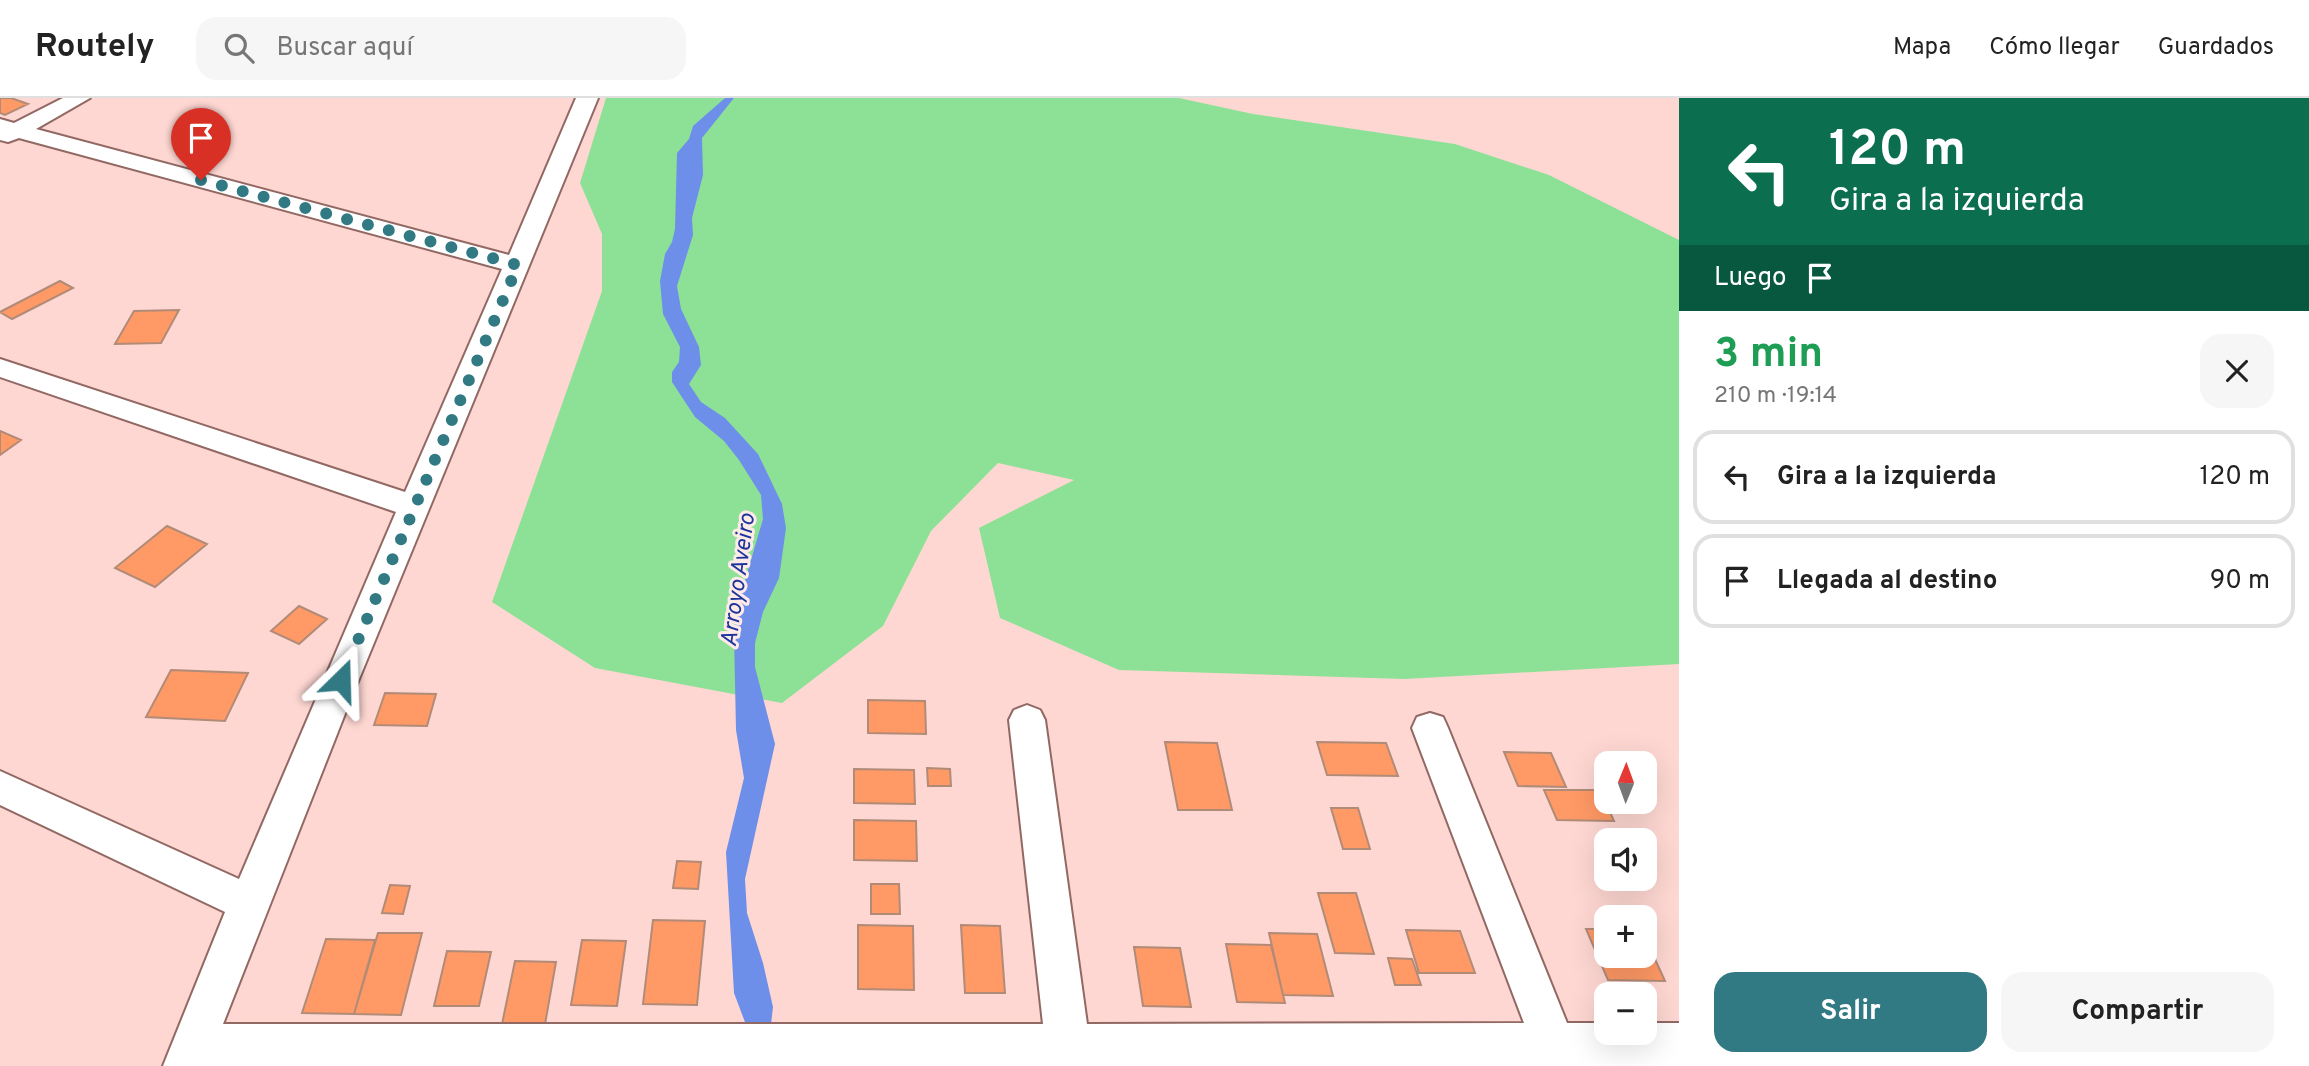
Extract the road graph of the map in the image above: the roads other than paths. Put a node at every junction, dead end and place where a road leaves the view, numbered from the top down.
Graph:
1 (79, 98) edge
2 (587, 98) edge
3 (6, 132) edge
4 (518, 265) junction
5 (0, 368) edge
6 (412, 506) junction
7 (1027, 720) dead end
8 (1430, 728) dead end
9 (0, 787) edge
10 (249, 903) junction
11 (1554, 1045) junction
12 (1679, 1045) edge
13 (1068, 1046) junction
14 (189, 1056) edge

1 - 3 street
2 - 4 street
3 - 4 street
4 - 6 street
5 - 6 street
6 - 10 street
7 - 13 street
8 - 11 street
9 - 10 street
10 - 14 street
11 - 12 street
11 - 13 street
13 - 14 street

